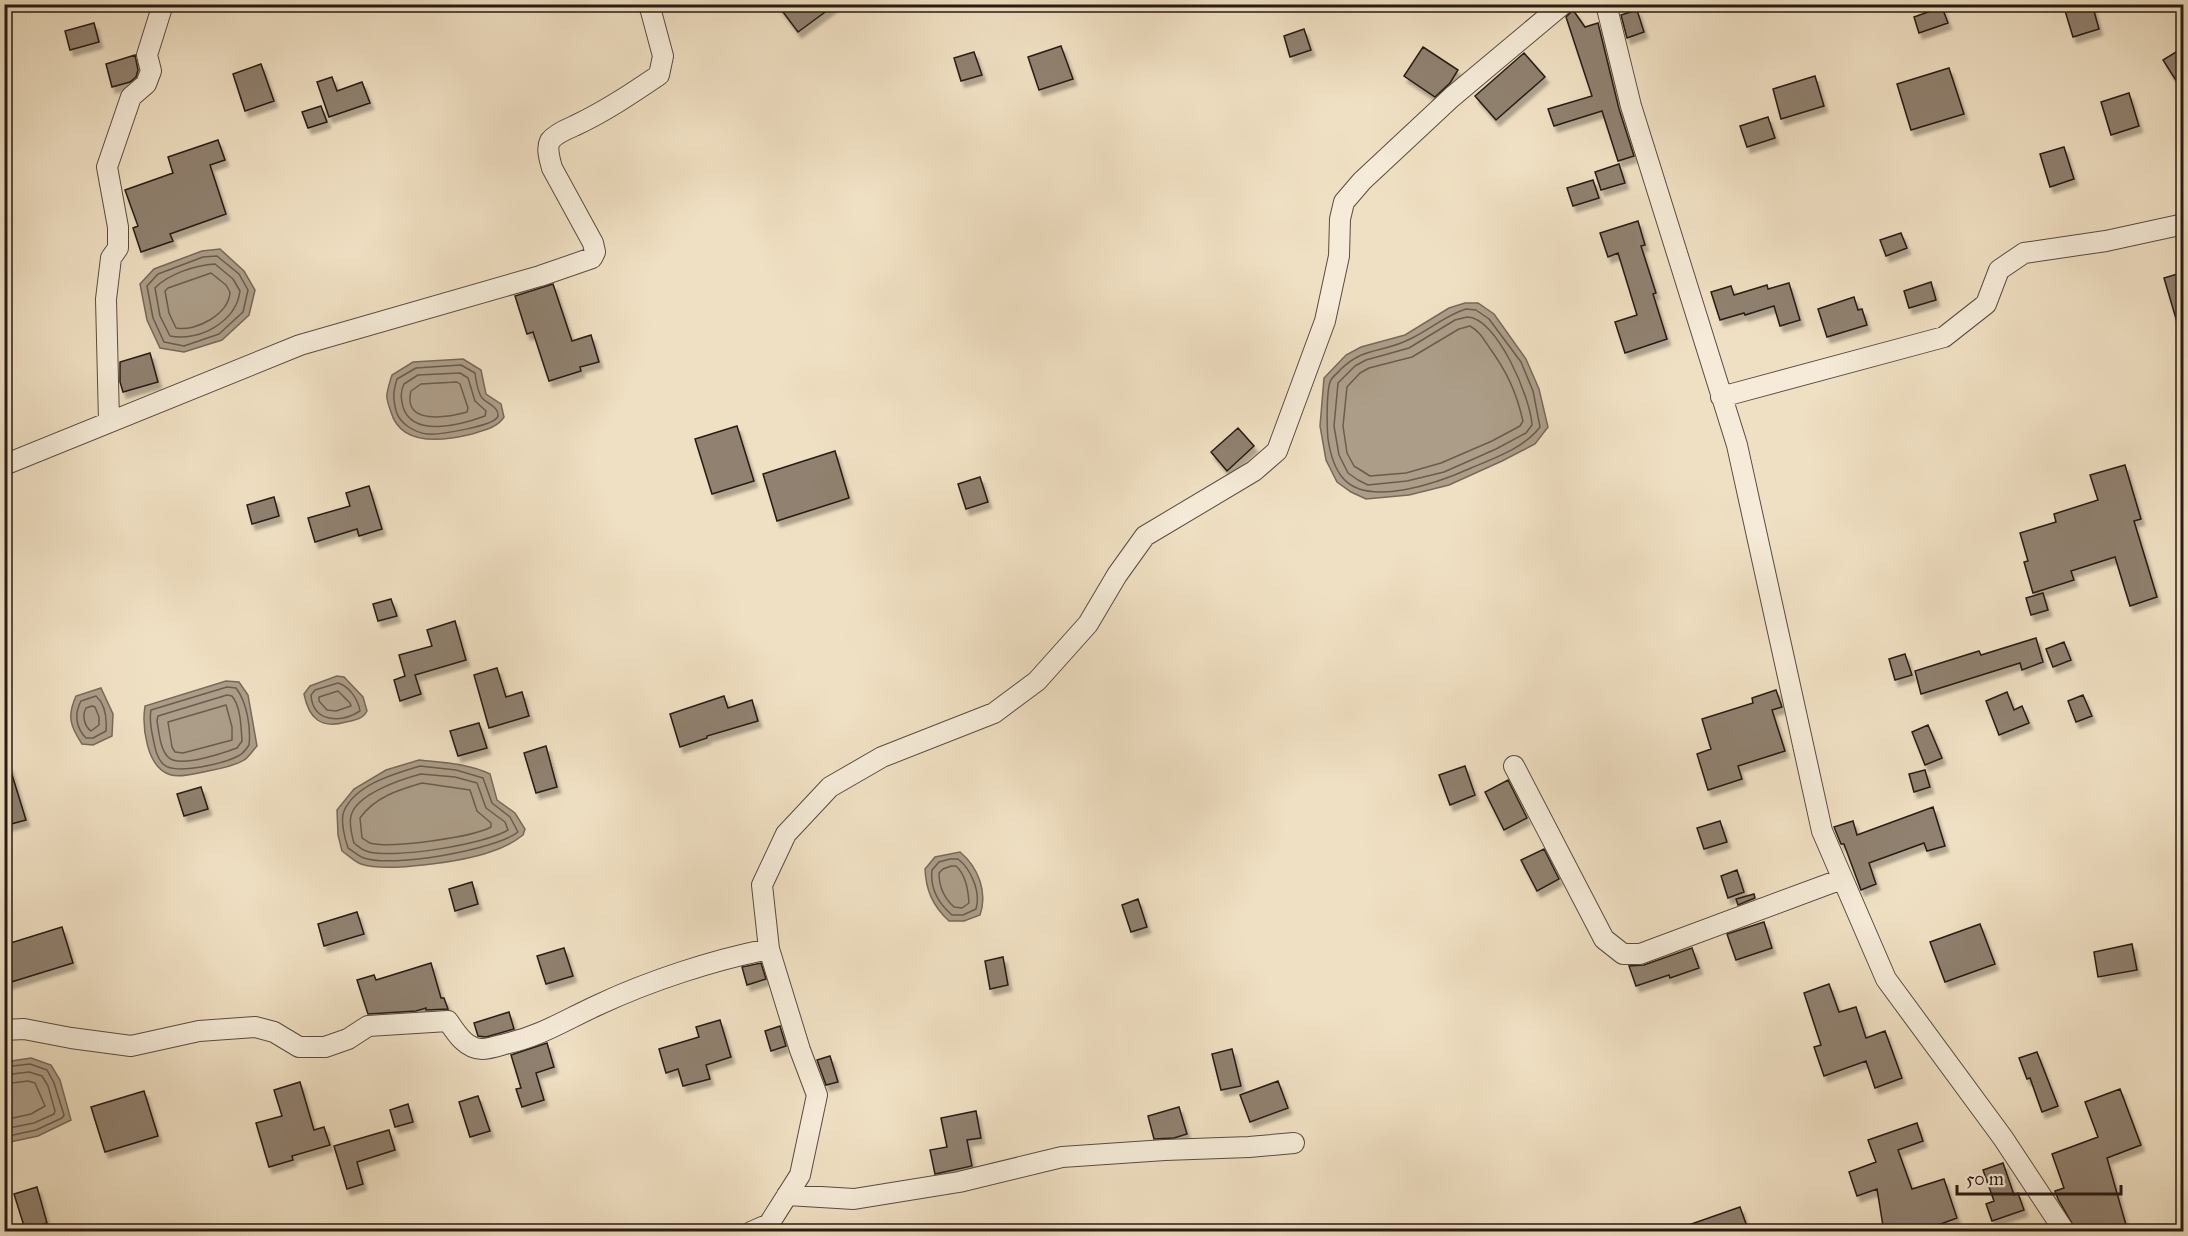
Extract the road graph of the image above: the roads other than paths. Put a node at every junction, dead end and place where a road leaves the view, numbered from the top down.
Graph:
1 (163, 4) edge
2 (649, 4) edge
3 (1563, 4) edge
4 (1606, 4) edge
5 (2184, 224) edge
6 (1721, 397) junction
7 (109, 421) junction
8 (4, 465) edge
9 (1514, 766) dead end
10 (1842, 879) junction
11 (769, 949) junction
12 (4, 1030) edge
13 (1294, 1143) dead end
14 (787, 1195) junction
15 (751, 1232) edge
16 (2065, 1232) edge

1 - 7 street
2 - 7 street
3 - 11 street
4 - 6 street
5 - 6 street
6 - 10 street
7 - 8 street
9 - 10 street
10 - 16 street
11 - 12 street
11 - 14 street
13 - 14 street
14 - 15 street

